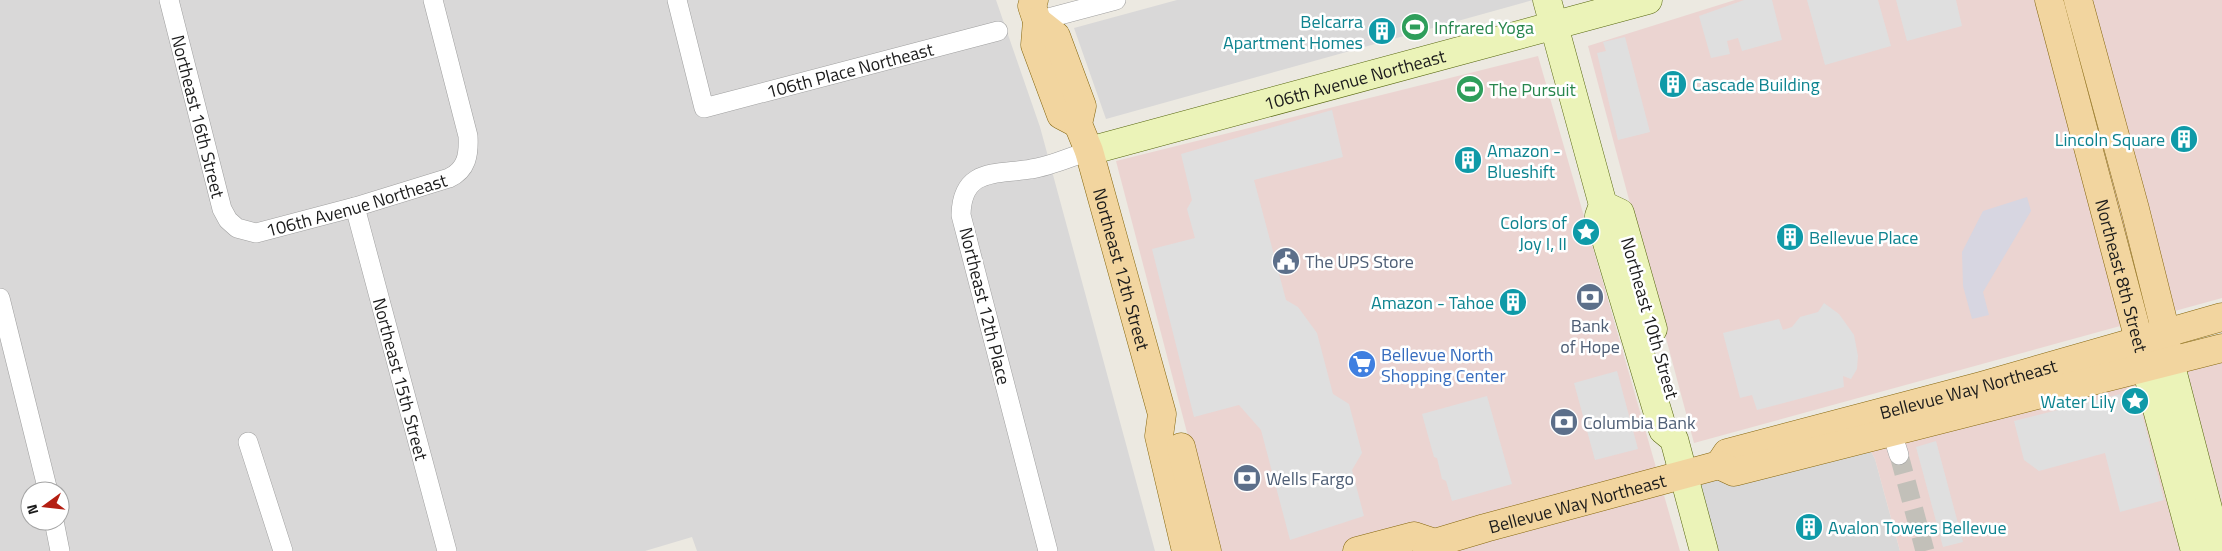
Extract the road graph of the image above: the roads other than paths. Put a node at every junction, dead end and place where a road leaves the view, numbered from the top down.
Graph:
1 (168, 0) edge
2 (433, 0) edge
3 (677, 0) edge
4 (1116, 0) edge
5 (1546, 0) edge
6 (1648, 0) edge
7 (2049, 0) edge
8 (2078, 0) edge
9 (1031, 7) edge
10 (1554, 26) junction
11 (998, 31) dead end
12 (1089, 151) junction
13 (1603, 205) junction
14 (355, 207) junction
15 (237, 228) joint
16 (0, 298) edge
17 (2222, 317) edge
18 (2151, 337) junction
19 (2222, 348) edge
20 (2158, 365) junction
21 (1162, 414) junction
22 (1674, 440) junction
23 (248, 442) dead end
24 (1719, 465) junction
25 (1683, 474) junction
26 (46, 481) edge
27 (56, 531) edge
28 (1431, 547) edge
29 (60, 551) edge
30 (283, 551) edge
31 (447, 551) edge
32 (1048, 551) edge
33 (1186, 551) edge
34 (1207, 551) edge
35 (1356, 551) edge
36 (1704, 551) edge
37 (2195, 551) edge
38 (2219, 551) edge

1 - 15 street, Northeast 16th Street
2 - 14 street, 106th Avenue Northeast
3 - 11 street, 106th Place Northeast
4 - 9 street
5 - 10 main road, Northeast 10th Street
6 - 10 main road, 106th Avenue Northeast
7 - 18 main road, Northeast 8th Street
8 - 18 main road, Northeast 8th Street
9 - 12 main road, Northeast 12th Street
10 - 12 main road, 106th Avenue Northeast
10 - 13 main road, Northeast 10th Street
12 - 21 main road, Northeast 12th Street
12 - 32 street, Northeast 12th Place
13 - 22 main road, Northeast 10th Street
13 - 22 main road, Northeast 10th Street
14 - 15 street, 106th Avenue Northeast
14 - 31 street, Northeast 15th Street
16 - 26 street
17 - 18 main road, Bellevue Way Northeast
18 - 20 main road, Northeast 8th Street
18 - 24 main road, Bellevue Way Northeast
19 - 20 main road, Bellevue Way Northeast
20 - 24 main road, Bellevue Way Northeast
20 - 37 main road, Northeast 8th Street
20 - 38 main road, Northeast 8th Street
21 - 33 main road, Northeast 12th Street
21 - 34 main road, Northeast 12th Street
22 - 25 main road, Northeast 10th Street
23 - 30 street
24 - 25 main road, Bellevue Way Northeast
25 - 28 main road, Bellevue Way Northeast
25 - 36 main road, Northeast 10th Street
27 - 29 street
28 - 35 main road, Bellevue Way Northeast

